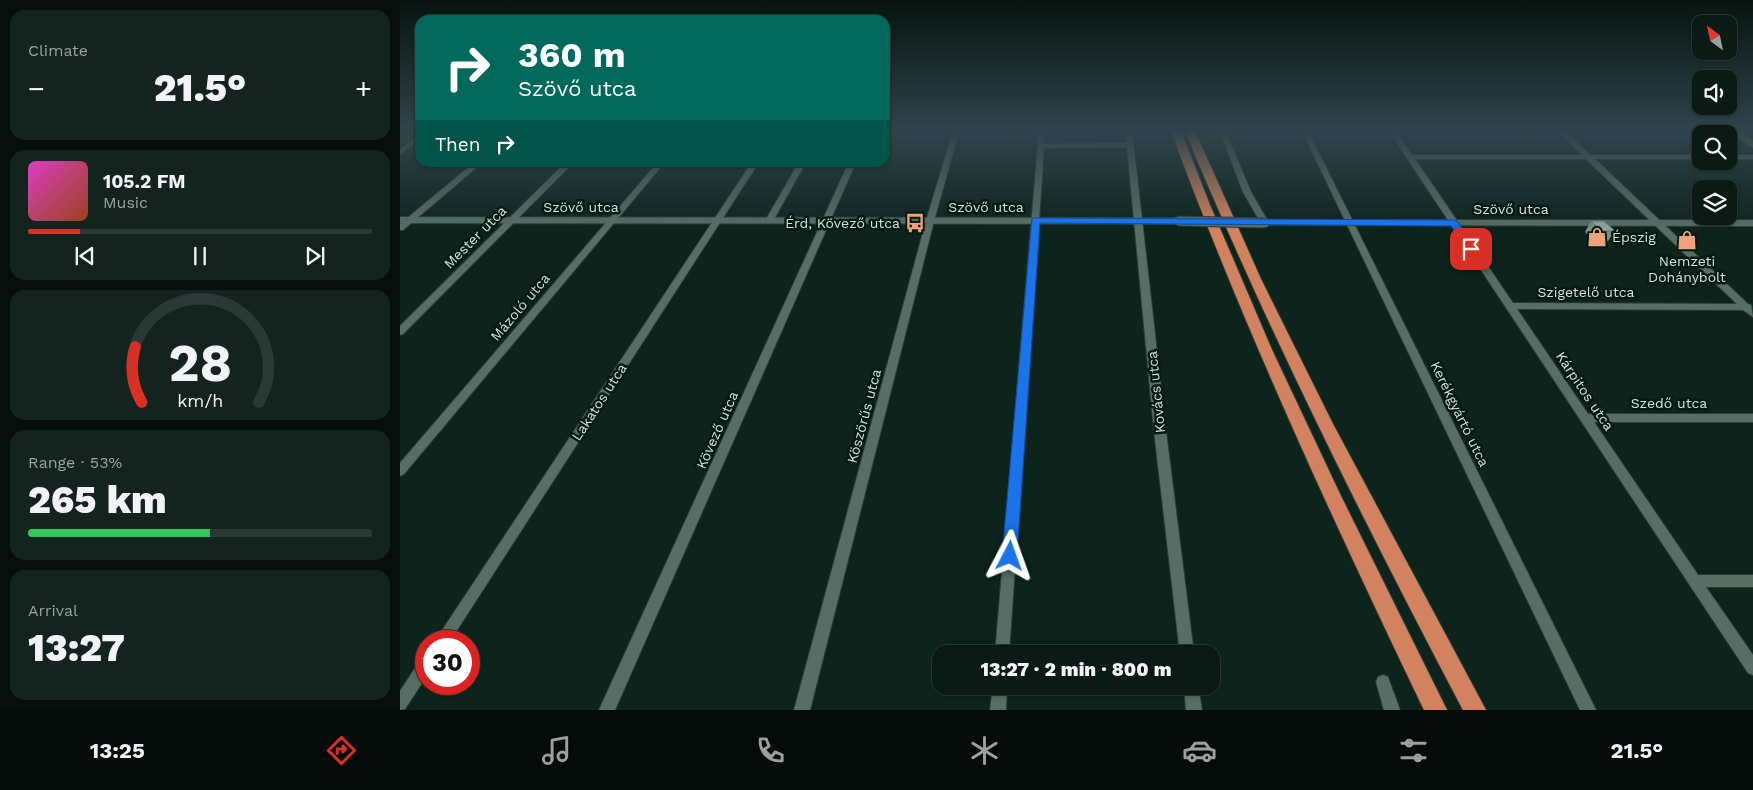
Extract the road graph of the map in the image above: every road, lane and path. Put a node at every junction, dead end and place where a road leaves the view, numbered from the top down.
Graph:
1 (946, 164) edge
2 (1040, 164) edge
3 (1133, 164) edge
4 (1189, 164) edge
5 (1204, 164) edge
6 (1235, 164) edge
7 (1322, 164) edge
8 (1415, 164) edge
9 (1595, 164) edge
10 (473, 167) edge
11 (566, 167) edge
12 (658, 167) edge
13 (753, 167) edge
14 (800, 167) edge
15 (851, 167) edge
16 (404, 220) edge
17 (1035, 220) junction
18 (1140, 220) junction
19 (511, 221) junction
20 (613, 221) junction
21 (716, 221) junction
22 (769, 221) junction
23 (930, 221) junction
24 (826, 222) junction
25 (1265, 223) junction
26 (1350, 223) junction
27 (1454, 223) junction
28 (1656, 223) junction
29 (1753, 224) edge
30 (400, 228) edge
31 (1509, 306) junction
32 (1749, 307) edge
33 (1753, 314) edge
34 (400, 332) edge
35 (1585, 418) junction
36 (1753, 418) edge
37 (400, 471) edge
38 (1694, 580) junction
39 (1753, 581) edge
40 (449, 630) edge
41 (1003, 645) edge
42 (1186, 645) edge
43 (1753, 668) edge
44 (415, 681) edge
45 (1383, 682) dead end
46 (999, 695) edge
47 (1192, 695) edge
48 (400, 704) edge
49 (607, 710) edge
50 (802, 710) edge
51 (998, 710) edge
52 (1194, 710) edge
53 (1392, 710) edge
54 (1436, 710) edge
55 (1475, 710) edge
56 (1588, 710) edge

1 - 23 street, Köszörűs utca
2 - 17 street
3 - 18 street, Kovács utca
4 - 54 highway
5 - 55 highway
6 - 25 street
7 - 26 street, Kerékgyártó utca
8 - 27 street, Kárpitos utca
9 - 28 street
10 - 16 street
11 - 19 street, Mester utca
12 - 20 street, Mázoló utca
13 - 21 street, Lakatos utca
14 - 22 street
15 - 24 street, Kövező utca
16 - 19 street, Szövő utca
16 - 30 street
17 - 18 street, Szövő utca
17 - 23 street, Szövő utca
17 - 41 street
18 - 25 street, Szövő utca, bridge
18 - 42 street, Kovács utca
19 - 20 street, Szövő utca
19 - 34 street, Mester utca
20 - 21 street, Szövő utca
20 - 37 street, Mázoló utca
21 - 22 street, Szövő utca
21 - 40 street, Lakatos utca
22 - 24 street, Szövő utca
23 - 24 street, Szövő utca
23 - 50 street, Köszörűs utca
24 - 49 street, Kövező utca
25 - 26 street, Szövő utca
26 - 27 street, Szövő utca
26 - 56 street, Kerékgyártó utca
27 - 28 street, Szövő utca
27 - 31 street, Kárpitos utca
28 - 29 street, Szövő utca
28 - 32 street
31 - 32 street, Szigetelő utca
31 - 35 street, Kárpitos utca
32 - 33 street
35 - 36 street, Szedő utca
35 - 38 street, Kárpitos utca
38 - 39 street
38 - 43 street, Kárpitos utca
44 - 48 street
45 - 53 street
46 - 51 street
47 - 52 street

